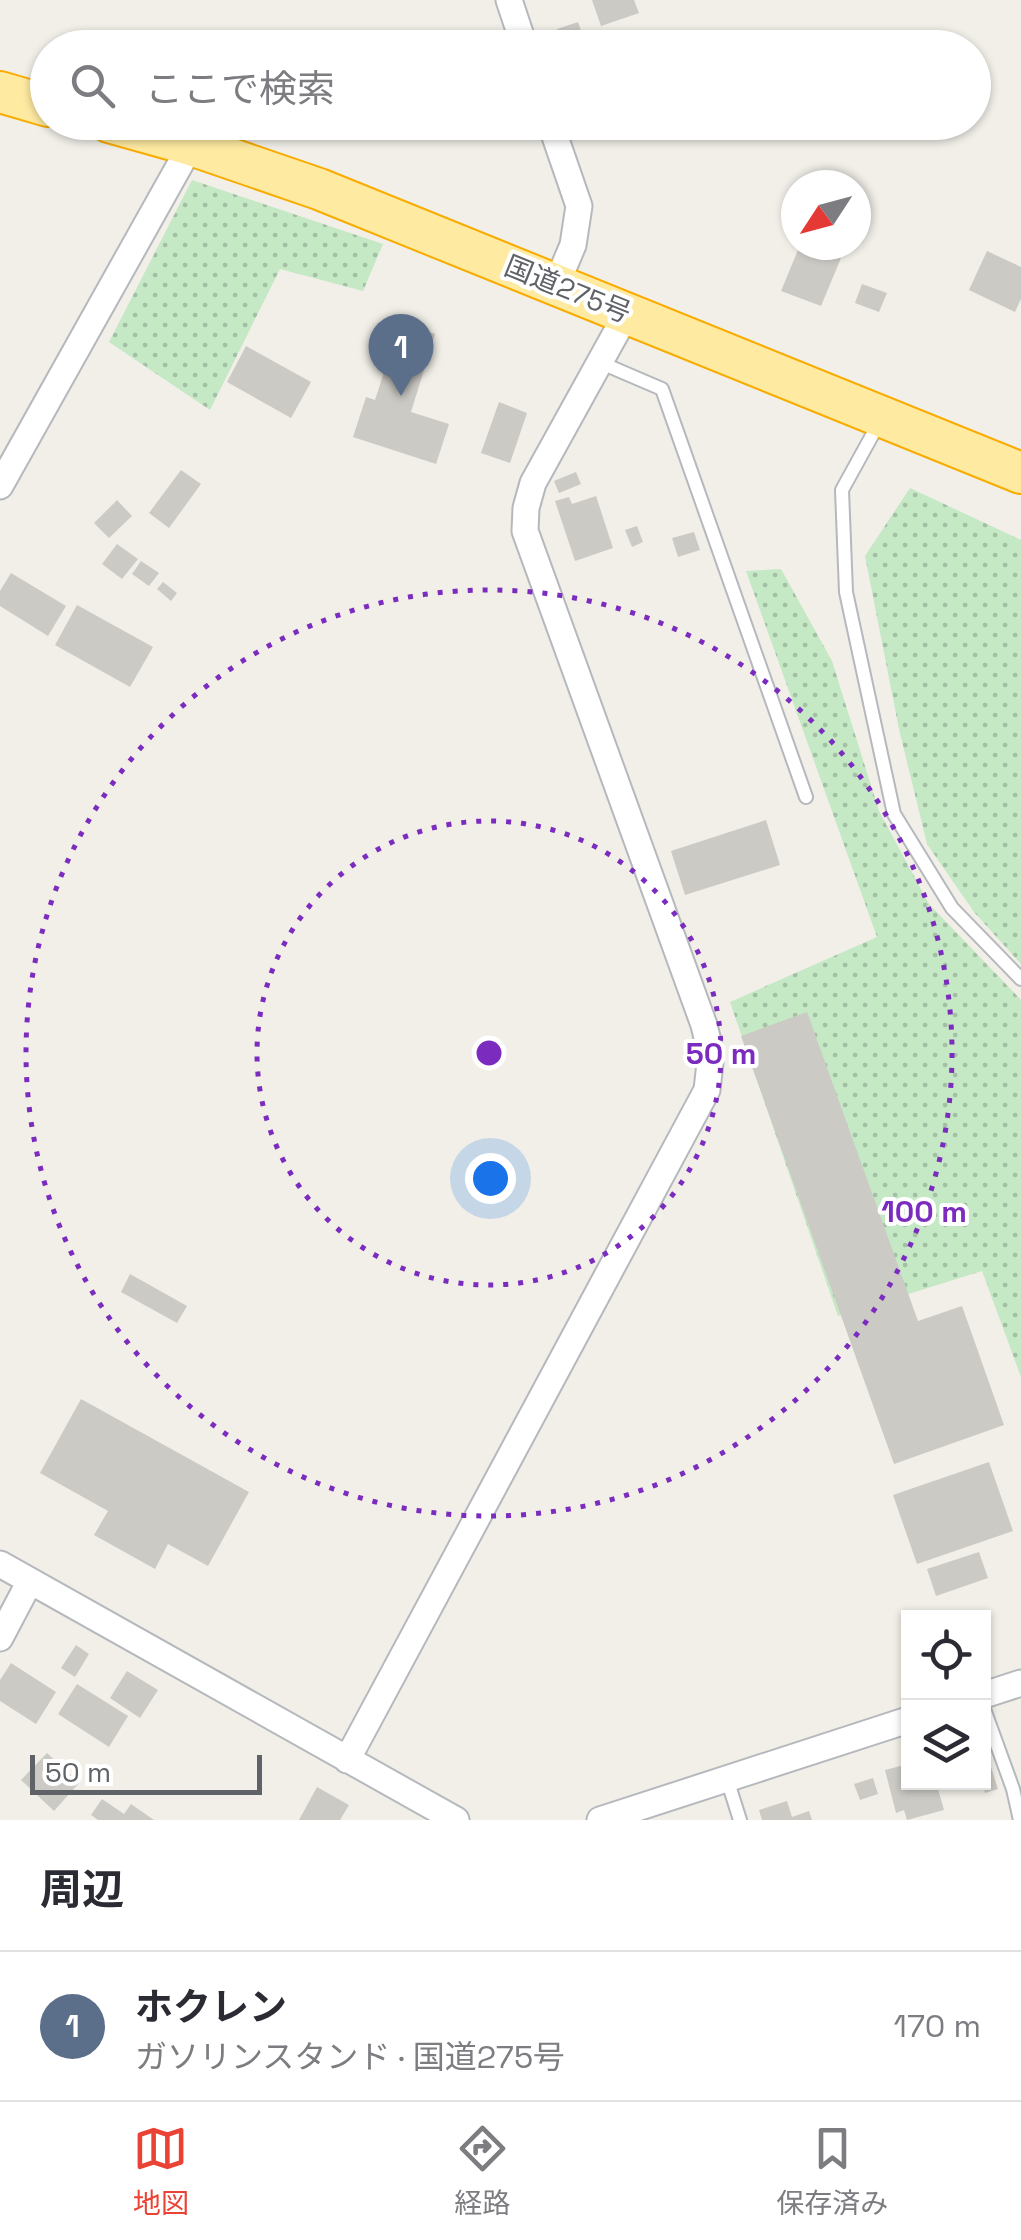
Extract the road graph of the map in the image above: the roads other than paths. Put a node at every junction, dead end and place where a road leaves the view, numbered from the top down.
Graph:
1 (509, 0) edge
2 (519, 30) edge
3 (0, 92) edge
4 (30, 101) edge
5 (173, 140) edge
6 (556, 140) edge
7 (191, 145) junction
8 (556, 283) junction
9 (627, 313) junction
10 (600, 362) junction
11 (884, 416) junction
12 (1021, 473) edge
13 (0, 486) edge
14 (806, 796) dead end
15 (1021, 979) edge
16 (0, 1564) edge
17 (30, 1581) junction
18 (0, 1638) edge
19 (1021, 1683) edge
20 (991, 1693) edge
21 (901, 1722) edge
22 (991, 1728) edge
23 (347, 1760) junction
24 (726, 1779) junction
25 (456, 1820) edge
26 (600, 1820) edge
27 (740, 1820) edge
28 (1020, 1820) edge

1 - 2 street
3 - 4 highway
5 - 7 highway, 国道275号
6 - 8 street
7 - 8 highway, 国道275号
7 - 13 street
8 - 9 highway, 国道275号
9 - 10 street
9 - 11 highway, 国道275号
10 - 14 lane
10 - 23 street
11 - 12 highway, 国道275号
11 - 15 lane
16 - 17 street
17 - 18 street
17 - 23 street
19 - 20 street
21 - 24 street
22 - 28 lane
23 - 25 street
24 - 26 street
24 - 27 lane

